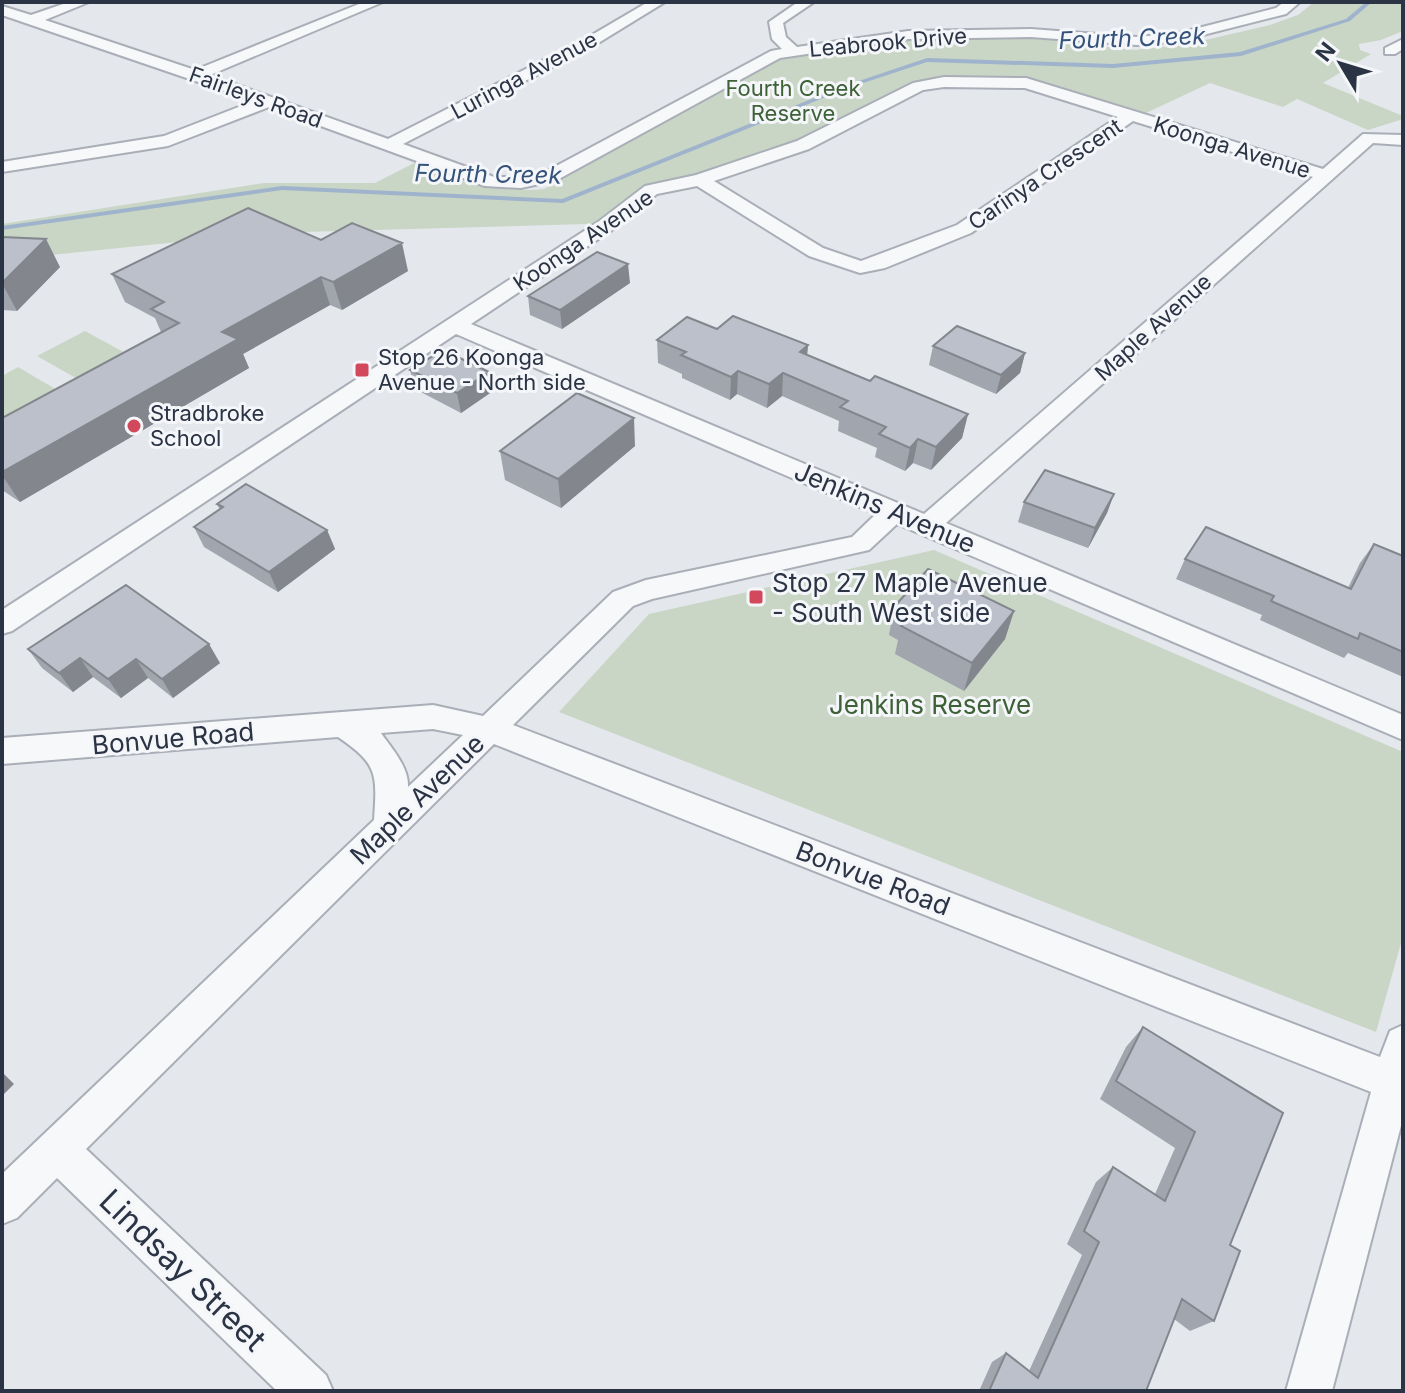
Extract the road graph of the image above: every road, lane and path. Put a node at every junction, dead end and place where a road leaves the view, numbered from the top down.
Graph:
1 (82, 2) edge
2 (376, 2) edge
3 (658, 2) edge
4 (807, 2) edge
5 (1293, 2) edge
6 (2, 10) edge
7 (33, 19) junction
8 (792, 50) junction
9 (196, 75) junction
10 (267, 102) junction
11 (1131, 115) junction
12 (1392, 138) edge
13 (389, 145) junction
14 (2, 167) edge
15 (1324, 175) junction
16 (700, 180) junction
17 (510, 184) joint
18 (456, 326) junction
19 (895, 511) junction
20 (928, 525) junction
21 (2, 624) edge
22 (343, 724) junction
23 (1403, 728) edge
24 (489, 729) junction
25 (2, 751) edge
26 (390, 824) junction
27 (1398, 1062) edge
28 (56, 1149) junction
29 (2, 1203) edge
30 (310, 1391) edge
31 (1309, 1391) edge

1 - 7 street
2 - 9 street
3 - 13 street, Luringa Avenue
4 - 8 street
5 - 8 street, Leabrook Drive
6 - 7 street, Fairleys Road
7 - 9 street, Fairleys Road
8 - 17 street, Leabrook Drive
9 - 10 street, Fairleys Road
10 - 13 street, Fairleys Road
10 - 14 street
11 - 15 street, Koonga Avenue
11 - 16 street, Koonga Avenue
11 - 16 street, Carinya Crescent
12 - 15 street, Maple Avenue
13 - 17 street, Fairleys Road
15 - 20 street, Maple Avenue
16 - 18 street, Koonga Avenue
18 - 19 street, Jenkins Avenue
18 - 21 street, Koonga Avenue
19 - 20 street, Jenkins Avenue
19 - 24 street, Maple Avenue
20 - 23 street, Jenkins Avenue
22 - 24 street, Bonvue Road
22 - 25 street, Bonvue Road
22 - 26 street
24 - 26 street, Maple Avenue
24 - 27 street, Bonvue Road
26 - 28 street, Maple Avenue
27 - 31 street
28 - 29 street, Maple Avenue
28 - 30 street, Lindsay Street

